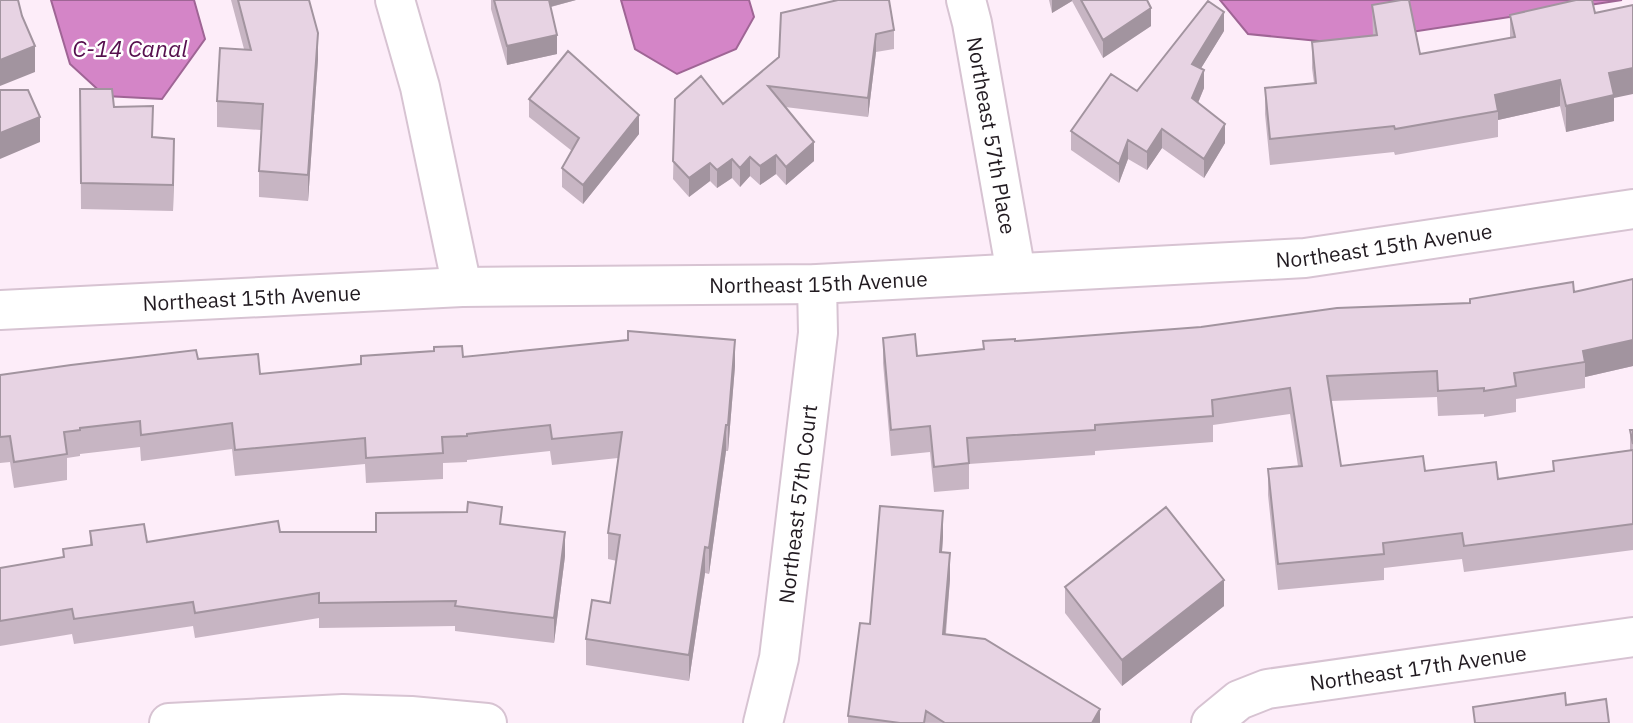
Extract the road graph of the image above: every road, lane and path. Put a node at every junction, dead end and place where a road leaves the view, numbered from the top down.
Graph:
1 (395, 0) edge
2 (966, 0) edge
3 (1633, 209) edge
4 (1016, 273) junction
5 (817, 284) junction
6 (462, 287) junction
7 (0, 310) edge
8 (1633, 637) edge
9 (169, 723) edge
10 (487, 723) edge
11 (763, 723) edge
12 (1211, 723) edge

1 - 6 street
2 - 4 street, Northeast 57th Place
3 - 4 street, Northeast 15th Avenue
4 - 5 street, Northeast 15th Avenue
5 - 6 street, Northeast 15th Avenue
5 - 11 street, Northeast 57th Court
6 - 7 street, Northeast 15th Avenue
8 - 12 street, Northeast 17th Avenue
9 - 10 street

